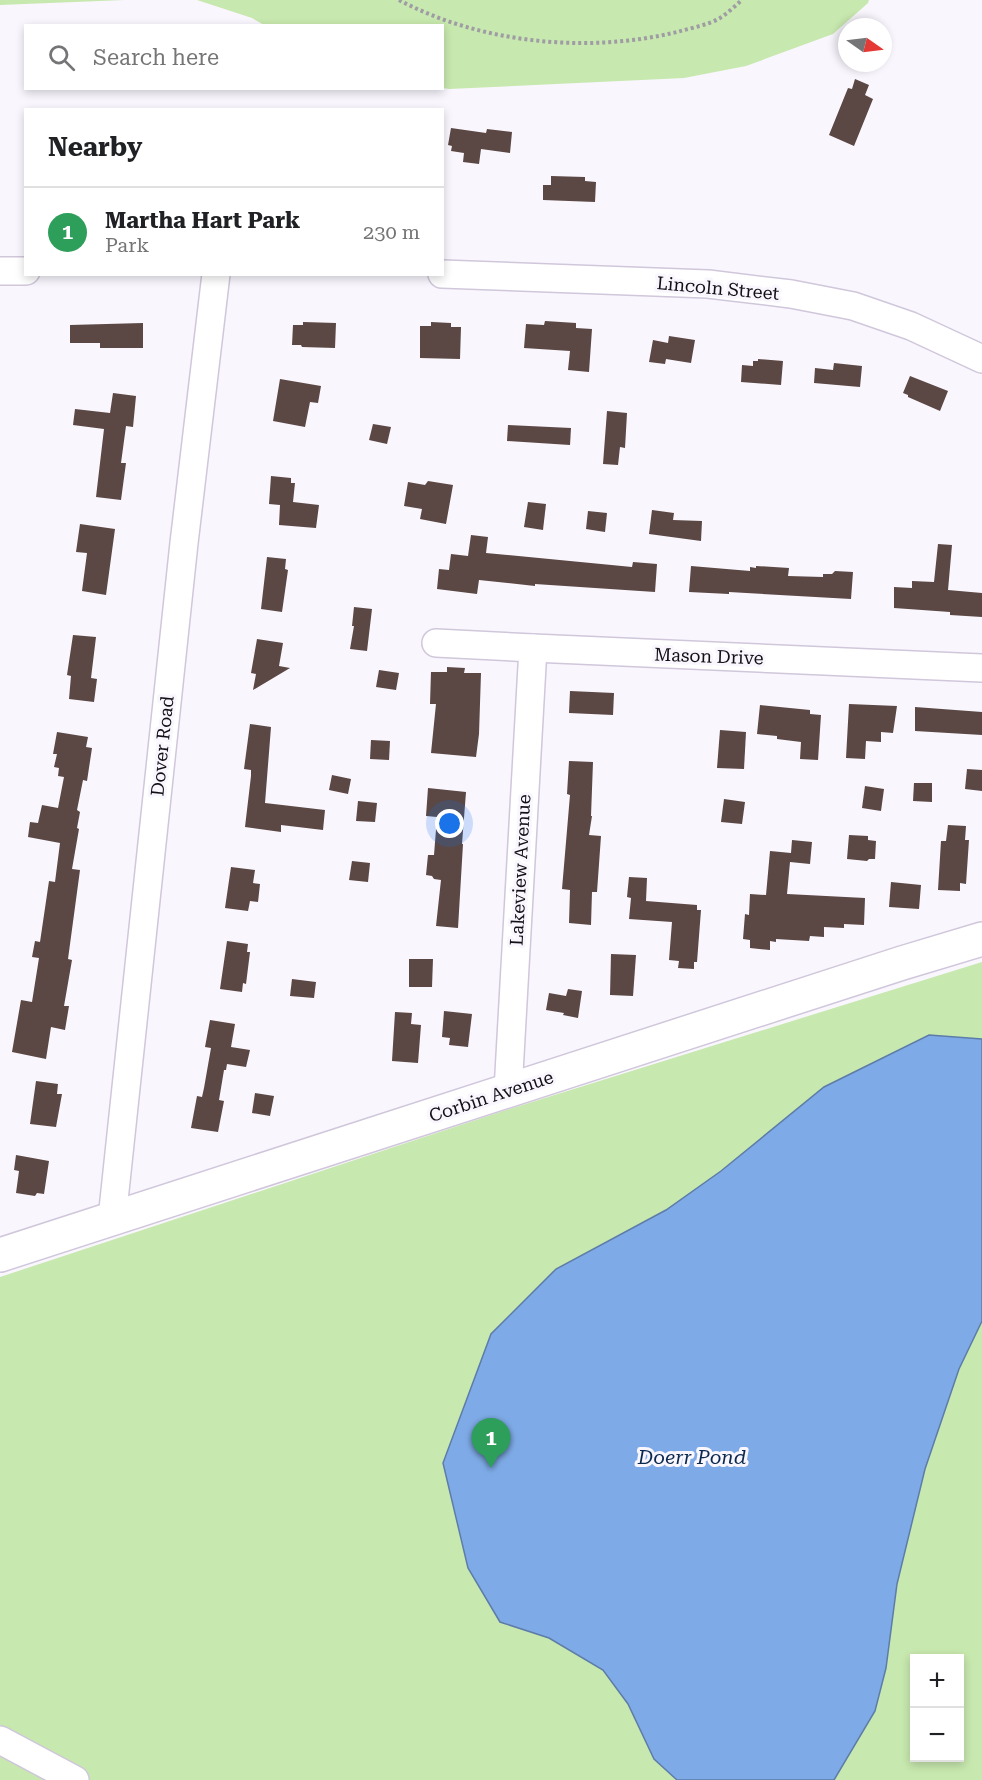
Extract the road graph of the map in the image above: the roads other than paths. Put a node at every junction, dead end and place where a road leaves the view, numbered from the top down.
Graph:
1 (0, 271) edge
2 (24, 271) edge
3 (444, 274) edge
4 (216, 276) edge
5 (982, 359) edge
6 (436, 643) dead end
7 (533, 648) junction
8 (982, 668) edge
9 (982, 939) edge
10 (507, 1091) junction
11 (112, 1219) junction
12 (0, 1255) edge
13 (0, 1740) edge
14 (75, 1780) edge

1 - 2 street
3 - 5 street, Lincoln Street
4 - 11 street, Dover Road
6 - 7 street, Mason Drive
7 - 8 street, Mason Drive
7 - 10 street, Lakeview Avenue
9 - 10 main road, Corbin Avenue
10 - 11 main road, Corbin Avenue
11 - 12 main road, Corbin Avenue
13 - 14 street

